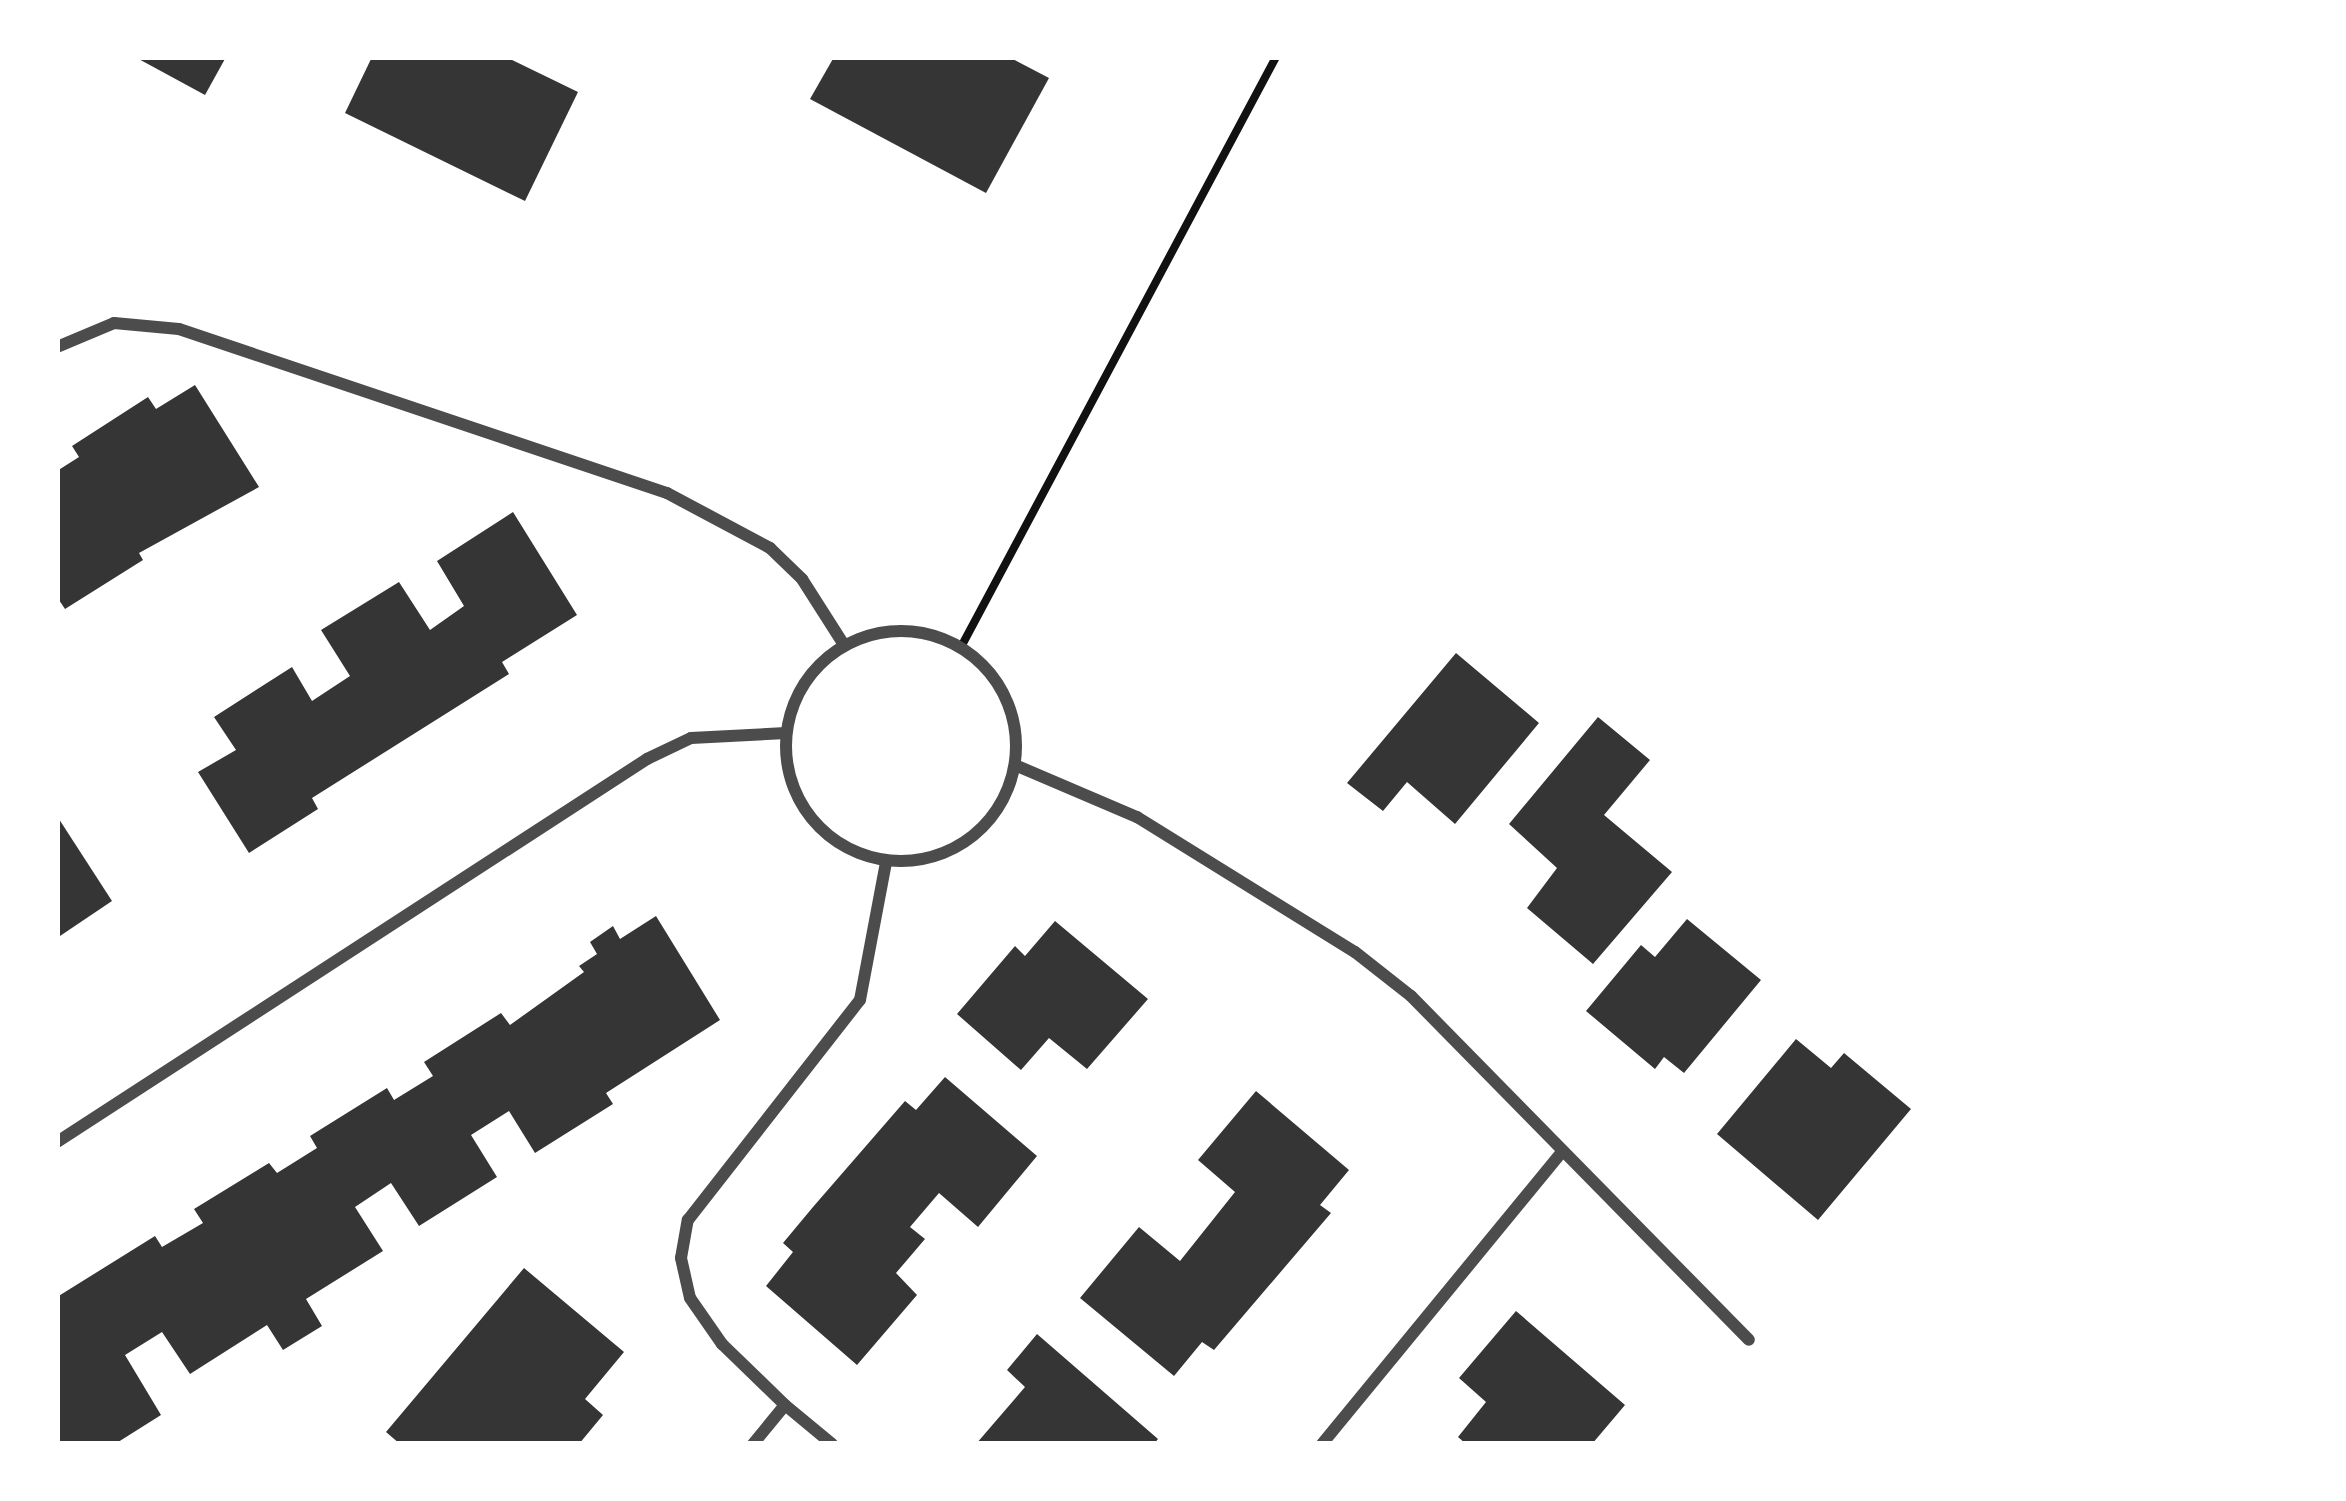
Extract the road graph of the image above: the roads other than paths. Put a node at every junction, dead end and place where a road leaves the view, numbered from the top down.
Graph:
1 (57, 347) edge
2 (844, 645) junction
3 (786, 733) junction
4 (1015, 765) junction
5 (886, 862) junction
6 (60, 1135) edge
7 (1559, 1155) junction
8 (1749, 1340) dead end
9 (785, 1406) junction
10 (753, 1444) edge
11 (832, 1444) edge
12 (1322, 1444) edge

1 - 2 street
2 - 3 street
2 - 4 street
3 - 5 street
3 - 6 street
4 - 5 street
4 - 7 street
5 - 9 street
7 - 8 street
7 - 12 street
9 - 10 street
9 - 11 street

